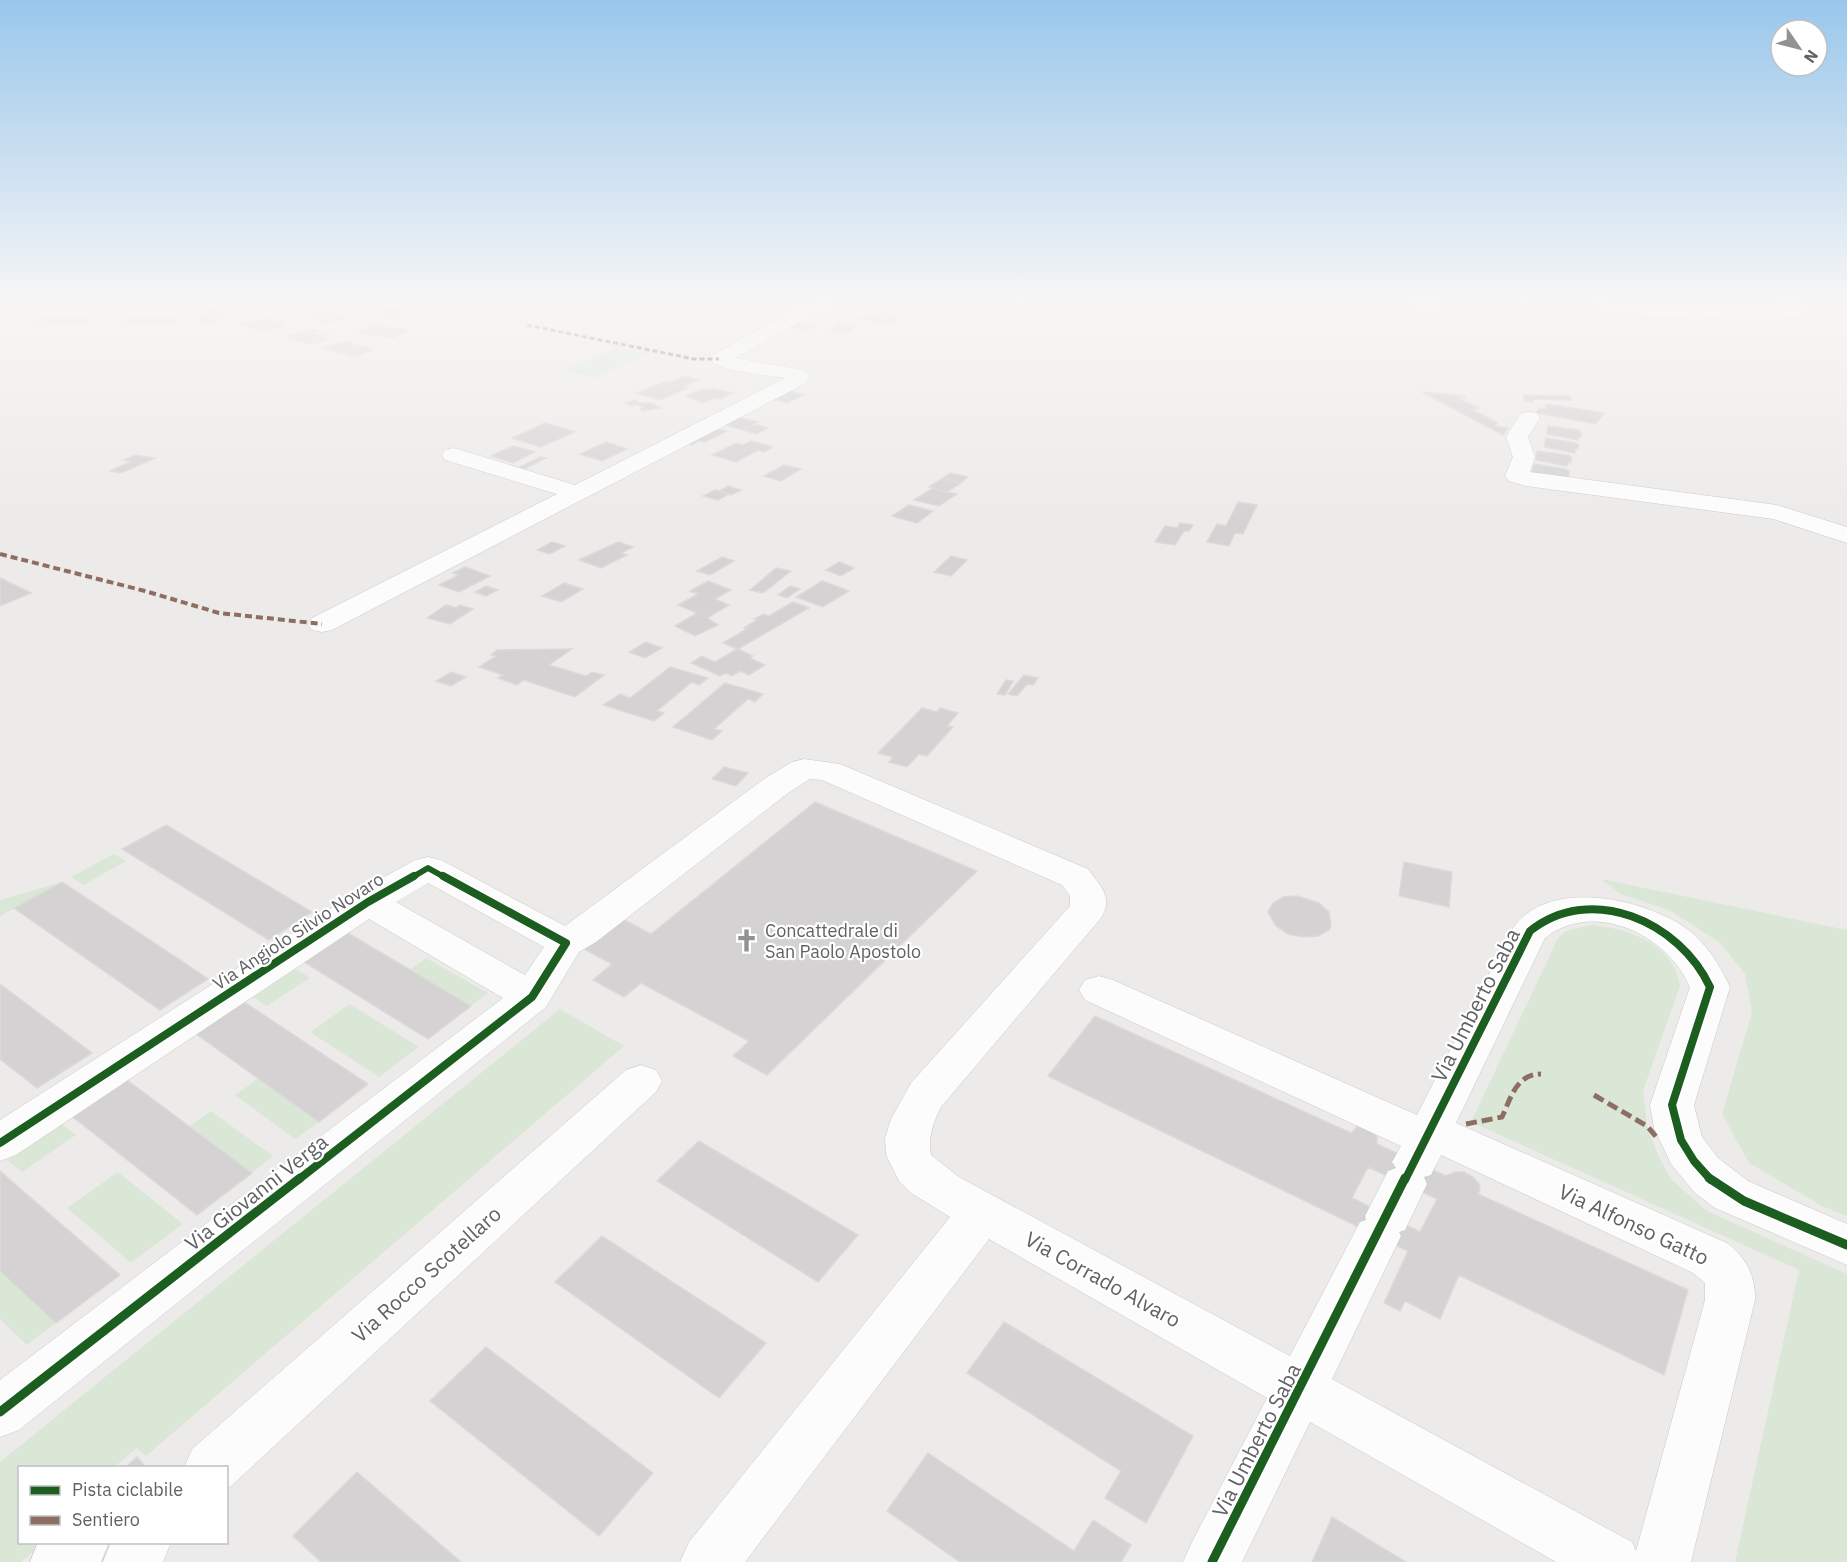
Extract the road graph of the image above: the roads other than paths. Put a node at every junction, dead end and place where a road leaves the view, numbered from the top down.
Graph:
1 (795, 374) edge
2 (1529, 418) dead end
3 (453, 455) dead end
4 (578, 493) junction
5 (1847, 536) edge
6 (322, 624) dead end
7 (368, 902) junction
8 (566, 943) junction
9 (1098, 990) dead end
10 (532, 997) junction
11 (641, 1081) dead end
12 (0, 1143) edge
13 (1407, 1178) junction
14 (982, 1212) junction
15 (1847, 1245) edge
16 (1301, 1389) junction
17 (0, 1412) edge
18 (212, 1466) edge
19 (79, 1544) edge
20 (142, 1544) edge
21 (58, 1562) edge
22 (132, 1562) edge
23 (709, 1562) edge
24 (1212, 1562) edge
25 (1612, 1562) edge
26 (1662, 1562) edge

1 - 4 street
2 - 5 street
3 - 4 street
4 - 6 street
7 - 8 street, Via Angiolo Silvio Novaro
7 - 10 street, Via Angiolo Silvio Novaro
7 - 12 street, Via Angiolo Silvio Novaro
8 - 10 street
8 - 14 street, Via Corrado Alvaro
9 - 13 street, Via Alfonso Gatto
10 - 17 street, Via Giovanni Verga
11 - 18 street, Via Rocco Scotellaro
13 - 15 street, Via Umberto Saba
13 - 16 street, Via Umberto Saba
13 - 26 street, Via Alfonso Gatto
14 - 16 street, Via Corrado Alvaro
14 - 23 street
16 - 24 street, Via Umberto Saba
16 - 25 street, Via Corrado Alvaro
19 - 21 street
20 - 22 street

